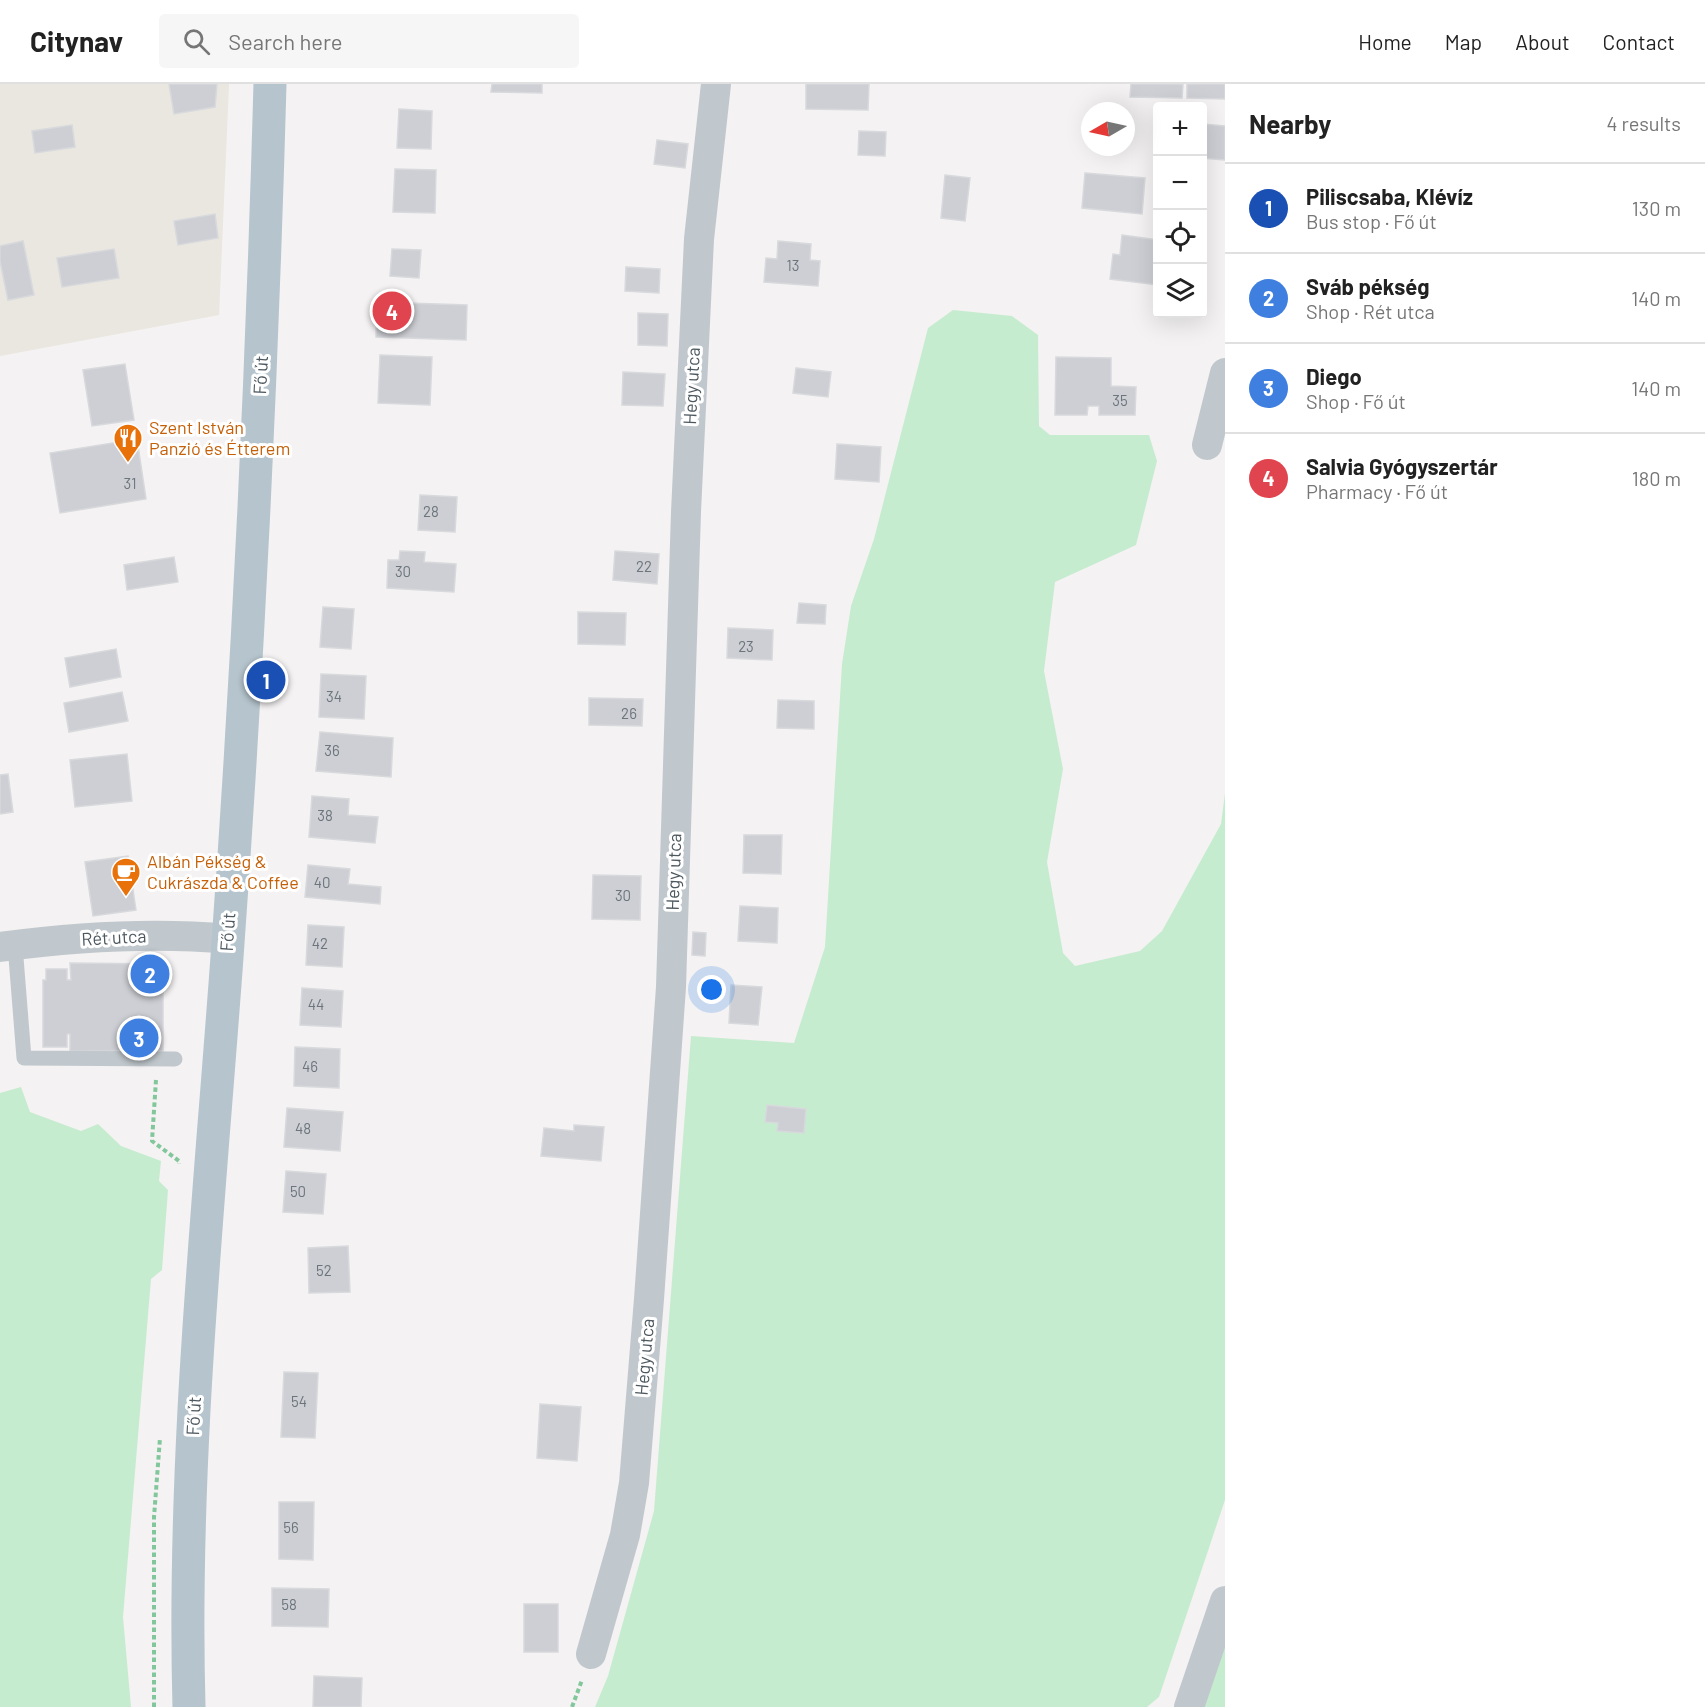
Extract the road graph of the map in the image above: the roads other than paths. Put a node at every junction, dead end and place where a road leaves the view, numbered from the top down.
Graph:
1 (270, 84) edge
2 (716, 84) edge
3 (1225, 373) edge
4 (1206, 445) dead end
5 (228, 939) junction
6 (8, 946) edge
7 (175, 1059) dead end
8 (1225, 1601) edge
9 (591, 1654) dead end
10 (189, 1707) edge
11 (1189, 1707) edge

1 - 5 main road, Fő út
2 - 9 street, Hegy utca
3 - 4 street
5 - 6 street, Rét utca
5 - 10 main road, Fő út
6 - 7 lane
8 - 11 street

